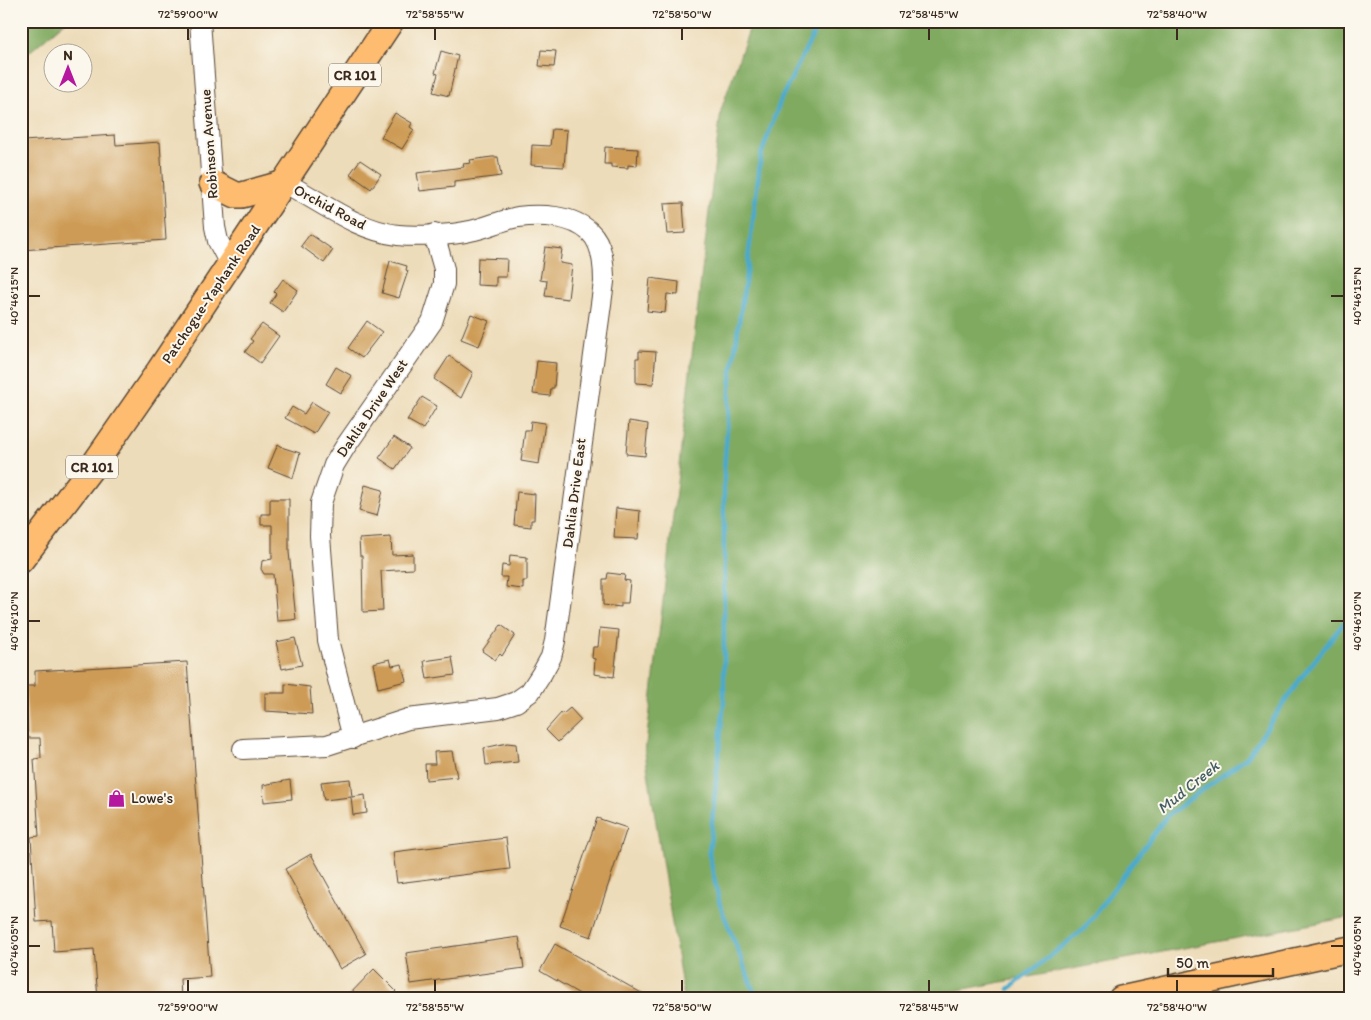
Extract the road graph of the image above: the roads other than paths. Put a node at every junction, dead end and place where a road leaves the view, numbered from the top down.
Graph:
1 (200, 21) edge
2 (391, 21) edge
3 (212, 183) junction
4 (285, 183) junction
5 (434, 234) junction
6 (230, 264) junction
7 (600, 308) joint
8 (21, 560) edge
9 (353, 738) junction
10 (243, 749) dead end
11 (1350, 949) edge
12 (1121, 999) edge

1 - 3 street, Robinson Avenue
2 - 4 main road, Patchogue-Yaphank Road / CR 101
3 - 4 main road
3 - 6 street, Robinson Avenue
4 - 5 street, Orchid Road
4 - 6 main road, Patchogue-Yaphank Road / CR 101
5 - 7 street, Orchid Road
5 - 9 street, Dahlia Drive West
6 - 8 main road, Patchogue-Yaphank Road / CR 101
7 - 9 street, Dahlia Drive East
9 - 10 street, Dahlia Drive East
11 - 12 main road

